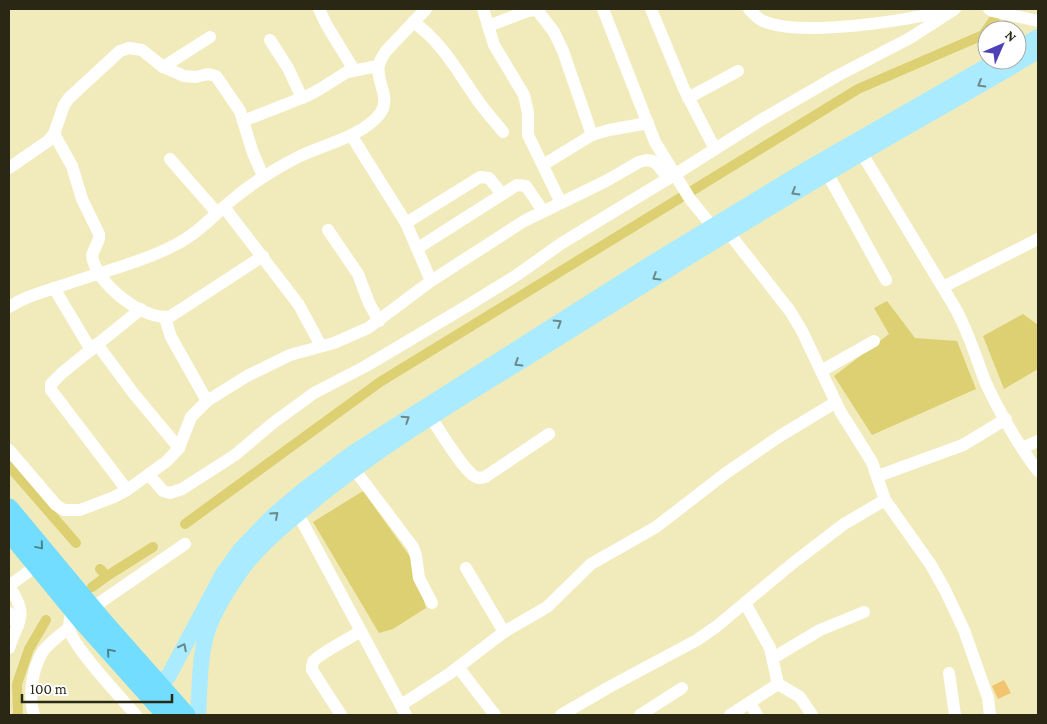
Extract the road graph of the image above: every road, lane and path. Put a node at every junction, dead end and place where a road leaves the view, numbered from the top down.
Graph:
1 (319, 9) edge
2 (483, 9) edge
3 (603, 9) edge
4 (651, 9) edge
5 (749, 9) edge
6 (954, 9) edge
7 (539, 10) edge
8 (990, 10) edge
9 (419, 13) edge
10 (1038, 21) edge
11 (488, 26) junction
12 (210, 38) dead end
13 (270, 40) dead end
14 (1038, 50) edge
15 (378, 66) junction
16 (163, 67) junction
17 (354, 70) junction
18 (982, 70) edge
19 (738, 71) dead end
20 (302, 98) junction
21 (688, 98) junction
22 (243, 121) junction
23 (648, 123) junction
24 (503, 132) dead end
25 (54, 134) junction
26 (351, 135) junction
27 (592, 135) junction
28 (858, 148) junction
29 (715, 149) junction
30 (170, 159) dead end
31 (543, 165) junction
32 (9, 168) edge
33 (827, 173) junction
34 (263, 176) junction
35 (673, 178) junction
36 (502, 194) junction
37 (561, 202) junction
38 (221, 210) junction
39 (543, 211) junction
40 (406, 223) junction
41 (328, 230) dead end
42 (721, 232) junction
43 (1038, 239) edge
44 (418, 248) junction
45 (263, 256) junction
46 (99, 274) junction
47 (886, 280) dead end
48 (431, 282) junction
49 (944, 287) junction
50 (54, 288) junction
51 (9, 307) edge
52 (141, 309) junction
53 (165, 318) junction
54 (379, 321) junction
55 (874, 341) dead end
56 (321, 346) junction
57 (94, 347) junction
58 (821, 371) junction
59 (207, 401) junction
60 (836, 402) junction
61 (431, 418) junction
62 (1006, 419) junction
63 (549, 434) dead end
64 (1038, 441) edge
65 (178, 448) junction
66 (1022, 448) junction
67 (9, 450) edge
68 (354, 469) junction
69 (1038, 471) edge
70 (149, 475) junction
71 (878, 476) junction
72 (127, 490) junction
73 (886, 500) junction
74 (9, 508) edge
75 (298, 514) junction
76 (9, 532) edge
77 (185, 544) dead end
78 (36, 566) junction
79 (466, 568) dead end
80 (9, 586) edge
81 (432, 603) dead end
82 (745, 603) junction
83 (92, 608) junction
84 (72, 609) junction
85 (864, 612) dead end
86 (9, 613) edge
87 (18, 626) junction
88 (69, 628) junction
89 (361, 631) junction
90 (504, 632) junction
91 (9, 648) edge
92 (773, 658) junction
93 (458, 667) junction
94 (949, 673) dead end
95 (154, 679) junction
96 (778, 684) junction
97 (682, 688) dead end
98 (750, 703) junction
99 (404, 710) edge
100 (34, 715) edge
101 (136, 715) edge
102 (166, 715) edge
103 (186, 715) edge
104 (198, 715) edge
105 (341, 715) edge
106 (495, 715) edge
107 (561, 715) edge
108 (640, 715) edge
109 (730, 715) edge
110 (757, 715) edge
111 (812, 715) edge
112 (955, 715) edge
113 (990, 715) edge

1 - 17 street
2 - 11 street
3 - 23 street
4 - 21 street
5 - 6 street
6 - 29 street
7 - 11 street
7 - 27 street
8 - 10 street
9 - 15 street
9 - 24 street
11 - 31 street
12 - 16 street
13 - 20 street
14 -> 28 main road
15 - 17 street
15 - 26 street
16 - 22 street
16 - 25 street
17 - 20 street
18 - 28 main road
19 - 21 street
20 - 22 street
21 - 29 street
22 - 34 street
23 - 27 street
23 - 35 street
25 - 32 street
25 - 46 street
26 - 34 street
26 - 40 street
27 - 31 street
28 - 33 main road
28 - 42 main road
28 - 49 street
29 - 35 street
30 - 38 street
31 - 37 street
33 -> 42 main road
33 - 47 street
34 - 38 street
35 - 37 street
35 - 42 street
35 - 70 street
36 - 39 street
36 - 40 street
36 - 44 street
37 - 39 street
38 - 45 street
38 - 46 street
39 - 48 street
40 - 44 street
41 - 54 street
42 - 58 street
42 -> 61 main road
95 -> 42 main road
43 - 49 street
44 - 48 street
45 - 53 street
45 - 56 street
46 - 50 street
46 - 52 street
48 - 54 street
49 - 62 street
50 - 51 street
50 - 57 street
52 - 53 street
52 - 57 street
53 - 59 street
54 - 56 street
55 - 58 street
56 - 59 street
57 - 65 street
57 - 72 street
58 - 60 street
59 - 65 street
60 - 71 street
60 - 90 street
61 - 63 street
61 - 68 main road
62 - 66 street
62 - 71 street
64 - 66 street
65 - 70 street
66 - 69 street
67 - 72 street
68 - 75 main road
68 - 81 street
70 - 72 street
71 - 73 street
73 - 82 street
73 - 113 street
74 -> 83 highway
75 - 89 street
75 - 104 main road
76 - 78 highway
77 - 83 street
78 - 80 street
78 - 84 highway
79 - 90 street
80 - 87 street
82 - 92 street
82 - 107 street
83 - 95 highway
84 - 88 street
102 -> 84 highway
85 - 92 street
86 - 87 street
87 - 91 street
88 - 100 street
88 - 101 street
89 - 99 street
89 - 105 street
90 - 93 street
92 - 96 street
93 - 99 street
93 - 106 street
94 - 112 street
95 - 103 highway
96 - 98 street
96 - 111 street
97 - 108 street
98 - 109 street
98 - 110 street

